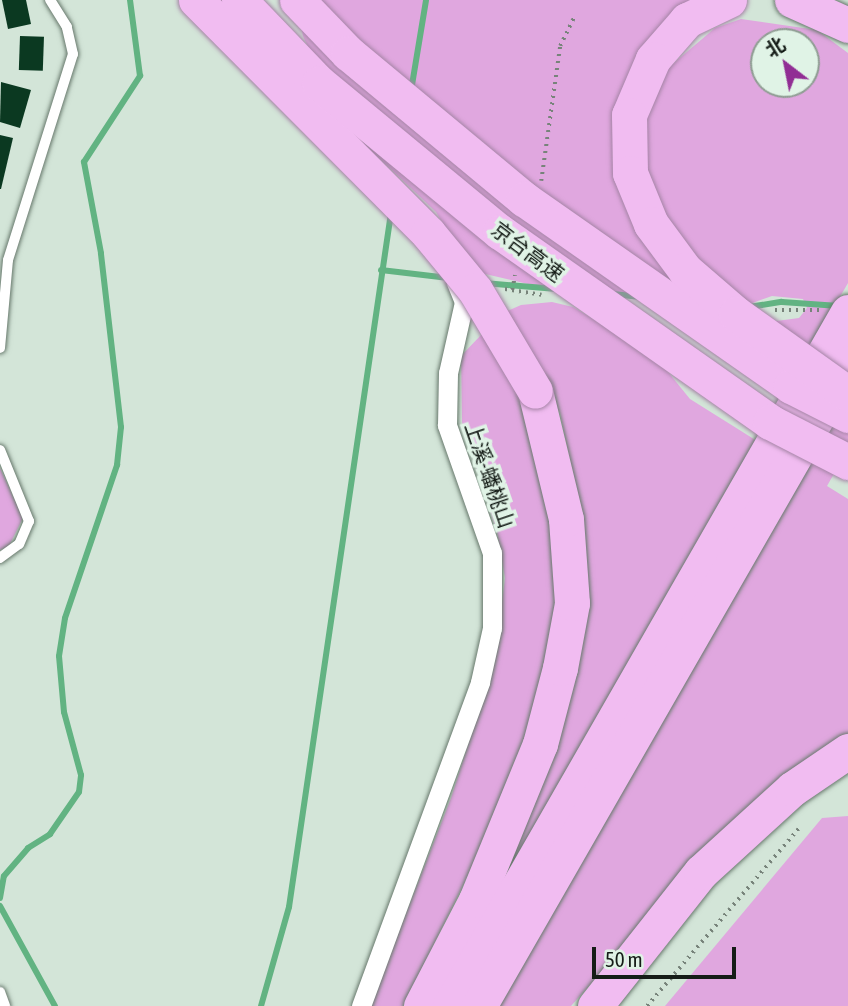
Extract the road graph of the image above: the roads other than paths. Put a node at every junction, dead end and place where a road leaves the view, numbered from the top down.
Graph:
1 (50, 0) edge
2 (196, 0) edge
3 (239, 0) edge
4 (297, 0) edge
5 (729, 0) edge
6 (792, 0) edge
7 (848, 25) edge
8 (848, 312) edge
9 (0, 348) edge
10 (848, 363) edge
11 (848, 394) edge
12 (848, 415) edge
13 (0, 450) edge
14 (848, 462) edge
15 (0, 558) edge
16 (848, 751) edge
17 (0, 992) edge
18 (5, 1006) edge
19 (360, 1006) edge
20 (421, 1006) edge
21 (450, 1006) edge
22 (479, 1006) edge
23 (595, 1006) edge

1 - 9 lane
2 - 19 street, 上溪-蟠桃山
2 - 20 highway, bridge
3 - 14 highway, 京台高速, bridge
4 - 12 highway, 京台高速, bridge
5 - 11 highway, bridge
6 - 7 highway
8 - 21 highway
10 - 22 highway
13 - 15 lane
16 - 23 highway
17 - 18 lane

